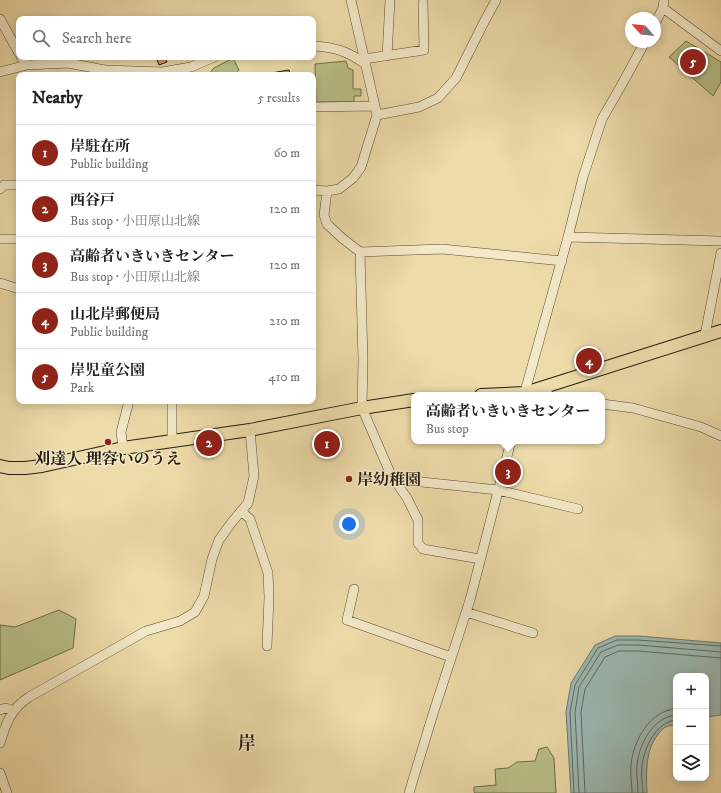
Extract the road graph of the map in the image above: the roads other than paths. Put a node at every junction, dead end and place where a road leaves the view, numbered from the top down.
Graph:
1 (351, 0) edge
2 (390, 0) edge
3 (496, 0) edge
4 (423, 3) dead end
5 (663, 4) edge
6 (0, 19) edge
7 (316, 46) edge
8 (16, 48) edge
9 (642, 48) edge
10 (721, 51) edge
11 (387, 56) junction
12 (23, 60) edge
13 (207, 60) edge
14 (364, 61) junction
15 (27, 65) junction
16 (0, 72) edge
17 (162, 72) edge
18 (162, 72) edge
19 (316, 107) edge
20 (376, 110) junction
21 (16, 185) edge
22 (0, 189) edge
23 (316, 190) edge
24 (327, 191) junction
25 (568, 237) junction
26 (0, 239) edge
27 (16, 239) edge
28 (721, 241) edge
29 (360, 252) junction
30 (721, 253) edge
31 (562, 261) junction
32 (0, 283) edge
33 (16, 288) edge
34 (721, 331) edge
35 (705, 335) junction
36 (538, 389) junction
37 (525, 392) edge
38 (530, 392) edge
39 (544, 392) edge
40 (411, 400) edge
41 (128, 404) edge
42 (172, 404) edge
43 (605, 404) edge
44 (362, 408) junction
45 (250, 430) junction
46 (721, 436) edge
47 (172, 442) junction
48 (510, 444) edge
49 (123, 448) junction
50 (0, 466) edge
51 (393, 479) junction
52 (498, 490) junction
53 (578, 509) dead end
54 (241, 511) junction
55 (480, 559) junction
56 (354, 589) dead end
57 (466, 612) junction
58 (533, 633) dead end
59 (267, 646) dead end
60 (451, 657) junction
61 (0, 710) edge
62 (13, 711) junction
63 (0, 743) edge
64 (0, 773) edge
65 (7, 793) edge
66 (409, 793) edge

1 - 14 street
2 - 11 street
3 - 20 street
4 - 11 street
5 - 10 street
6 - 8 street
7 - 14 street
9 - 25 street
11 - 14 street
12 - 15 street
13 - 18 street
14 - 20 street
15 - 16 street
15 - 17 street
19 - 20 street
20 - 24 street
21 - 22 street
23 - 24 street
24 - 29 street
25 - 28 street
25 - 31 street
26 - 27 street
29 - 31 street
29 - 44 street
30 - 35 street
31 - 37 street
32 - 33 street
34 - 35 main road
35 - 36 main road
36 - 38 main road
36 - 39 street
40 - 44 main road
41 - 49 street
42 - 47 street
43 - 46 street
44 - 45 main road
44 - 51 street
45 - 47 main road
45 - 54 street
47 - 49 main road
48 - 52 street
49 - 50 main road
51 - 52 street
51 - 55 street
52 - 53 street
52 - 55 street
54 - 59 street
54 - 62 street
55 - 57 street
56 - 60 street
57 - 58 street
57 - 60 street
60 - 66 street
61 - 62 street
62 - 63 street
64 - 65 street

